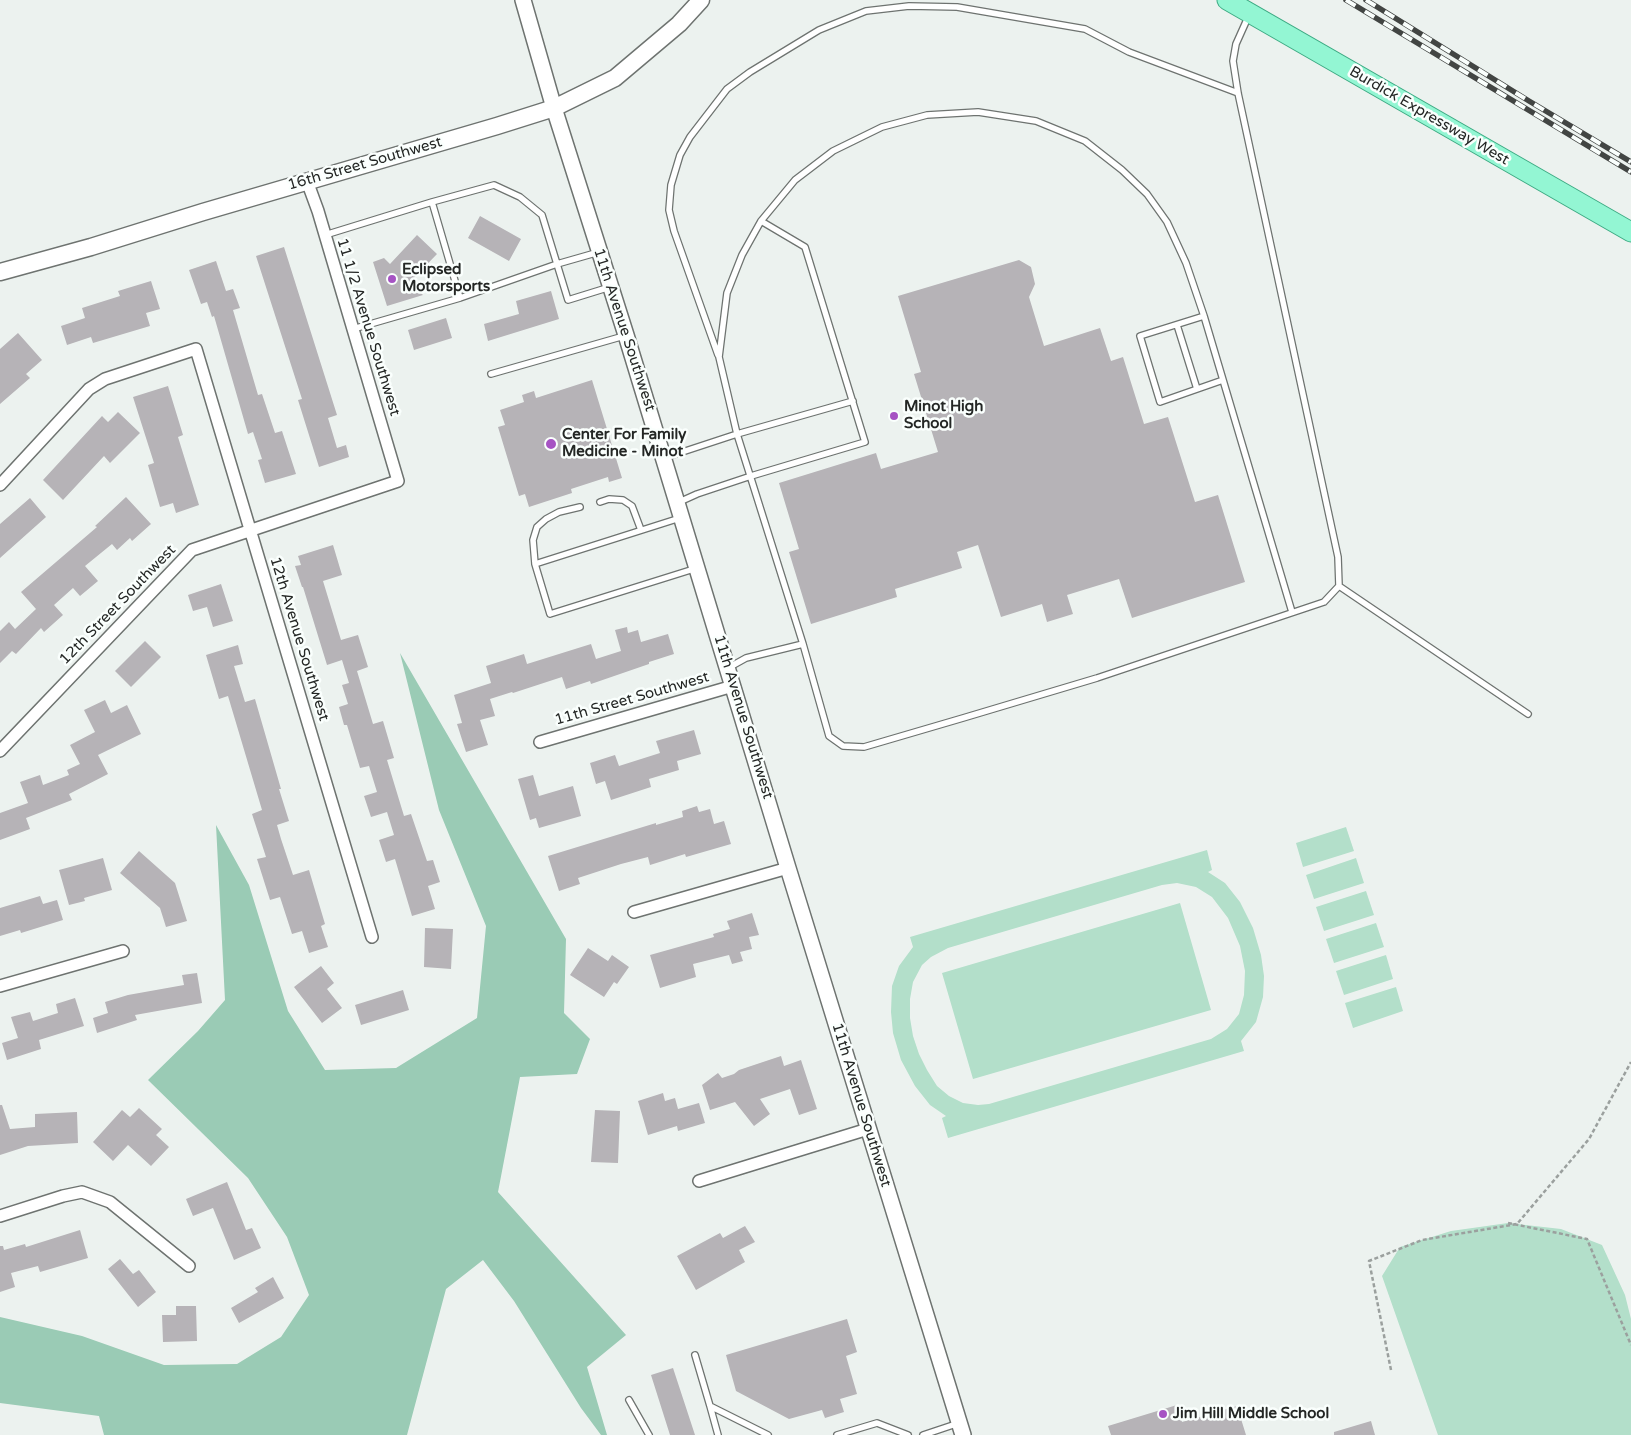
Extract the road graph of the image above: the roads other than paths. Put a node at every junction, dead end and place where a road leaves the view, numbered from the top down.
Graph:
1 (523, 0) edge
2 (701, 0) edge
3 (1227, 0) edge
4 (1250, 13) junction
5 (1238, 93) junction
6 (554, 108) junction
7 (307, 181) junction
8 (432, 202) junction
9 (761, 221) junction
10 (1631, 232) edge
11 (325, 235) junction
12 (599, 252) junction
13 (557, 264) junction
14 (0, 272) edge
15 (610, 287) junction
16 (460, 298) junction
17 (1204, 316) junction
18 (1177, 325) junction
19 (353, 329) junction
20 (626, 335) junction
21 (719, 357) junction
22 (491, 374) dead end
23 (1223, 380) junction
24 (1197, 389) junction
25 (853, 402) junction
26 (737, 434) junction
27 (664, 458) junction
28 (751, 476) junction
29 (398, 482) joint
30 (0, 485) edge
31 (600, 502) dead end
32 (677, 503) junction
33 (580, 507) dead end
34 (682, 518) junction
35 (250, 530) junction
36 (641, 530) junction
37 (535, 564) junction
38 (697, 568) junction
39 (1339, 586) junction
40 (1292, 612) junction
41 (803, 644) junction
42 (728, 668) junction
43 (733, 686) junction
44 (1528, 714) dead end
45 (540, 742) dead end
46 (0, 751) edge
47 (788, 868) junction
48 (634, 912) dead end
49 (372, 937) dead end
50 (124, 951) dead end
51 (0, 986) edge
52 (868, 1129) junction
53 (698, 1181) dead end
54 (0, 1216) edge
55 (189, 1266) dead end
56 (695, 1355) dead end
57 (629, 1400) dead end
58 (710, 1406) junction
59 (961, 1429) edge
60 (649, 1435) edge
61 (718, 1435) edge
62 (768, 1435) edge
63 (837, 1435) edge
64 (908, 1435) edge
65 (923, 1435) edge

1 - 6 street, 11th Avenue Southwest
2 - 6 main road, 16th Street Southwest
3 - 4 main road, Burdick Expressway West
4 - 5 lane
4 - 10 main road, Burdick Expressway West
5 - 21 lane
5 - 39 lane
6 - 7 main road, 16th Street Southwest
6 - 12 street, 11th Avenue Southwest
7 - 11 street, 11 1/2 Avenue Southwest
7 - 14 main road, 16th Street Southwest
8 - 11 lane
8 - 13 lane
8 - 16 lane
9 - 17 lane
9 - 21 lane
9 - 25 lane
11 - 19 street, 11 1/2 Avenue Southwest
12 - 13 lane
12 - 15 street, 11th Avenue Southwest
13 - 15 lane
13 - 16 lane
15 - 20 street, 11th Avenue Southwest
16 - 19 lane
17 - 18 lane
17 - 23 lane
18 - 24 lane
18 - 24 lane
19 - 29 street, 11 1/2 Avenue Southwest
20 - 22 lane
20 - 27 street, 11th Avenue Southwest
21 - 26 lane
23 - 24 lane
23 - 40 lane
25 - 26 lane
25 - 28 lane
26 - 27 lane
26 - 28 lane
27 - 32 street, 11th Avenue Southwest
28 - 32 lane
28 - 41 lane
29 - 35 street, 12th Street Southwest
30 - 35 street, 12th Avenue Southwest
31 - 36 lane
32 - 34 street, 11th Avenue Southwest
33 - 37 lane
34 - 36 lane
34 - 38 street, 11th Avenue Southwest
35 - 46 street, 12th Street Southwest
35 - 49 street, 12th Avenue Southwest
36 - 37 lane
37 - 38 lane
38 - 42 street, 11th Avenue Southwest
39 - 40 lane
39 - 44 lane
40 - 41 lane
41 - 42 lane
42 - 43 street, 11th Avenue Southwest
43 - 45 street, 11th Street Southwest
43 - 47 street, 11th Avenue Southwest
47 - 48 street
47 - 52 street, 11th Avenue Southwest
50 - 51 street
52 - 53 street
52 - 59 street, 11th Avenue Southwest
54 - 55 street
56 - 58 lane
57 - 60 lane
58 - 61 lane
58 - 62 lane
59 - 65 lane
63 - 64 lane

